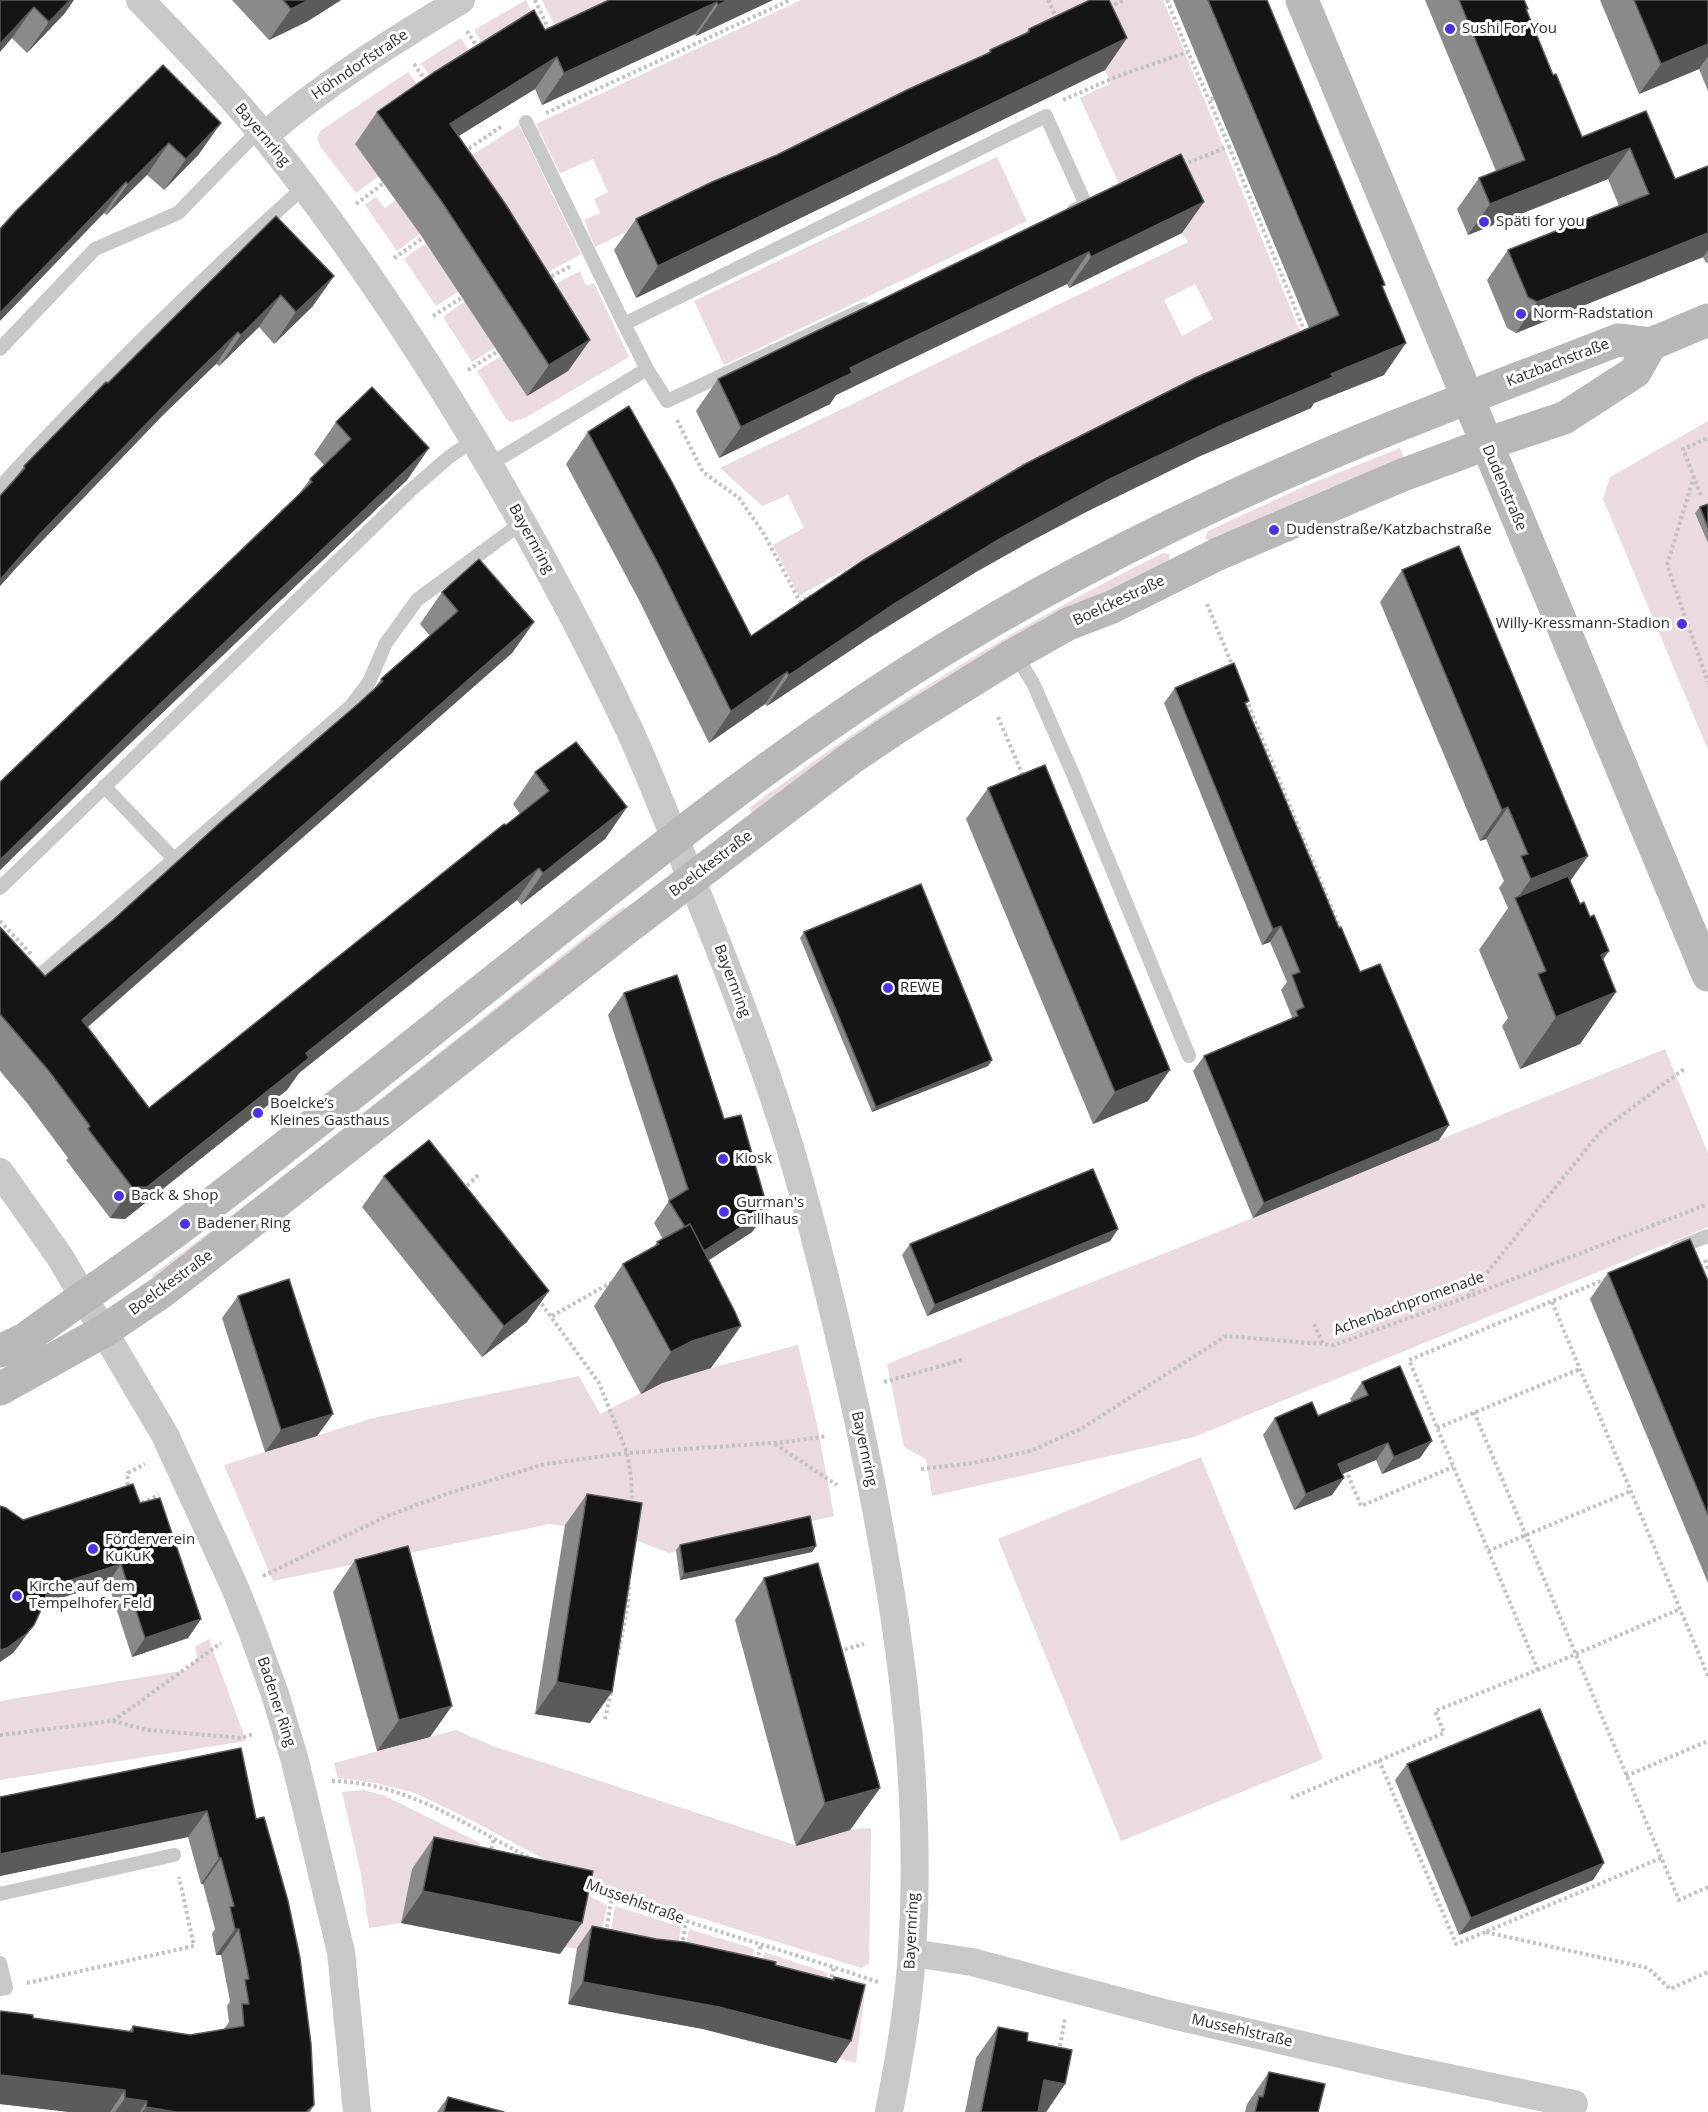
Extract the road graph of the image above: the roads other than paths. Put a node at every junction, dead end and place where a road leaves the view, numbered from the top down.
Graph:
1 (140, 0) edge
2 (1302, 0) edge
3 (463, 14) edge
4 (526, 122) edge
5 (262, 133) junction
6 (304, 187) junction
7 (1064, 215) edge
8 (882, 300) edge
9 (1708, 320) edge
10 (624, 324) junction
11 (1651, 344) junction
12 (0, 349) edge
13 (647, 369) junction
14 (1467, 399) junction
15 (474, 440) junction
16 (1486, 444) junction
17 (489, 465) junction
18 (0, 487) edge
19 (523, 522) junction
20 (1176, 523) junction
21 (1196, 564) junction
22 (1015, 654) junction
23 (104, 786) junction
24 (675, 839) junction
25 (175, 860) junction
26 (691, 879) junction
27 (0, 888) edge
28 (0, 964) edge
29 (1708, 975) edge
30 (1189, 1056) dead end
31 (0, 1172) edge
32 (1708, 1236) edge
33 (1660, 1255) edge
34 (84, 1296) junction
35 (104, 1330) junction
36 (0, 1351) edge
37 (0, 1389) edge
38 (174, 1855) edge
39 (0, 1894) edge
40 (912, 1953) junction
41 (0, 1963) edge
42 (3, 1989) edge
43 (1574, 2104) dead end
44 (357, 2112) edge
45 (889, 2112) edge

1 - 5 street, Bayernring
2 - 14 main road, Dudenstraße
3 - 5 street, Höhndorfstraße
4 - 10 lane
5 - 6 street, Bayernring
5 - 12 lane
6 - 15 street, Bayernring
6 - 18 lane
7 - 10 lane
8 - 13 lane
9 - 11 main road, Katzbachstraße
10 - 13 lane
11 - 14 main road, Katzbachstraße
11 - 16 main road
13 - 17 lane
14 - 16 main road, Dudenstraße
14 - 20 main road
15 - 17 street, Bayernring
15 - 23 lane
16 - 21 main road, Boelckestraße
16 - 29 main road, Dudenstraße
17 - 19 street, Bayernring
19 - 24 street, Bayernring
19 - 25 lane
20 - 21 main road
20 - 24 main road
21 - 22 main road, Boelckestraße
22 - 26 main road, Boelckestraße
22 - 30 lane
23 - 25 lane
23 - 27 lane
24 - 26 street, Bayernring
24 - 34 main road
25 - 28 lane
26 - 35 main road, Boelckestraße
26 - 40 street, Bayernring
31 - 34 street, Badener Ring
32 - 33 lane
34 - 35 street, Badener Ring
34 - 36 main road
35 - 37 main road, Boelckestraße
35 - 44 street, Badener Ring
38 - 39 lane
40 - 43 street, Mussehlstraße
40 - 45 street, Bayernring
41 - 42 lane

